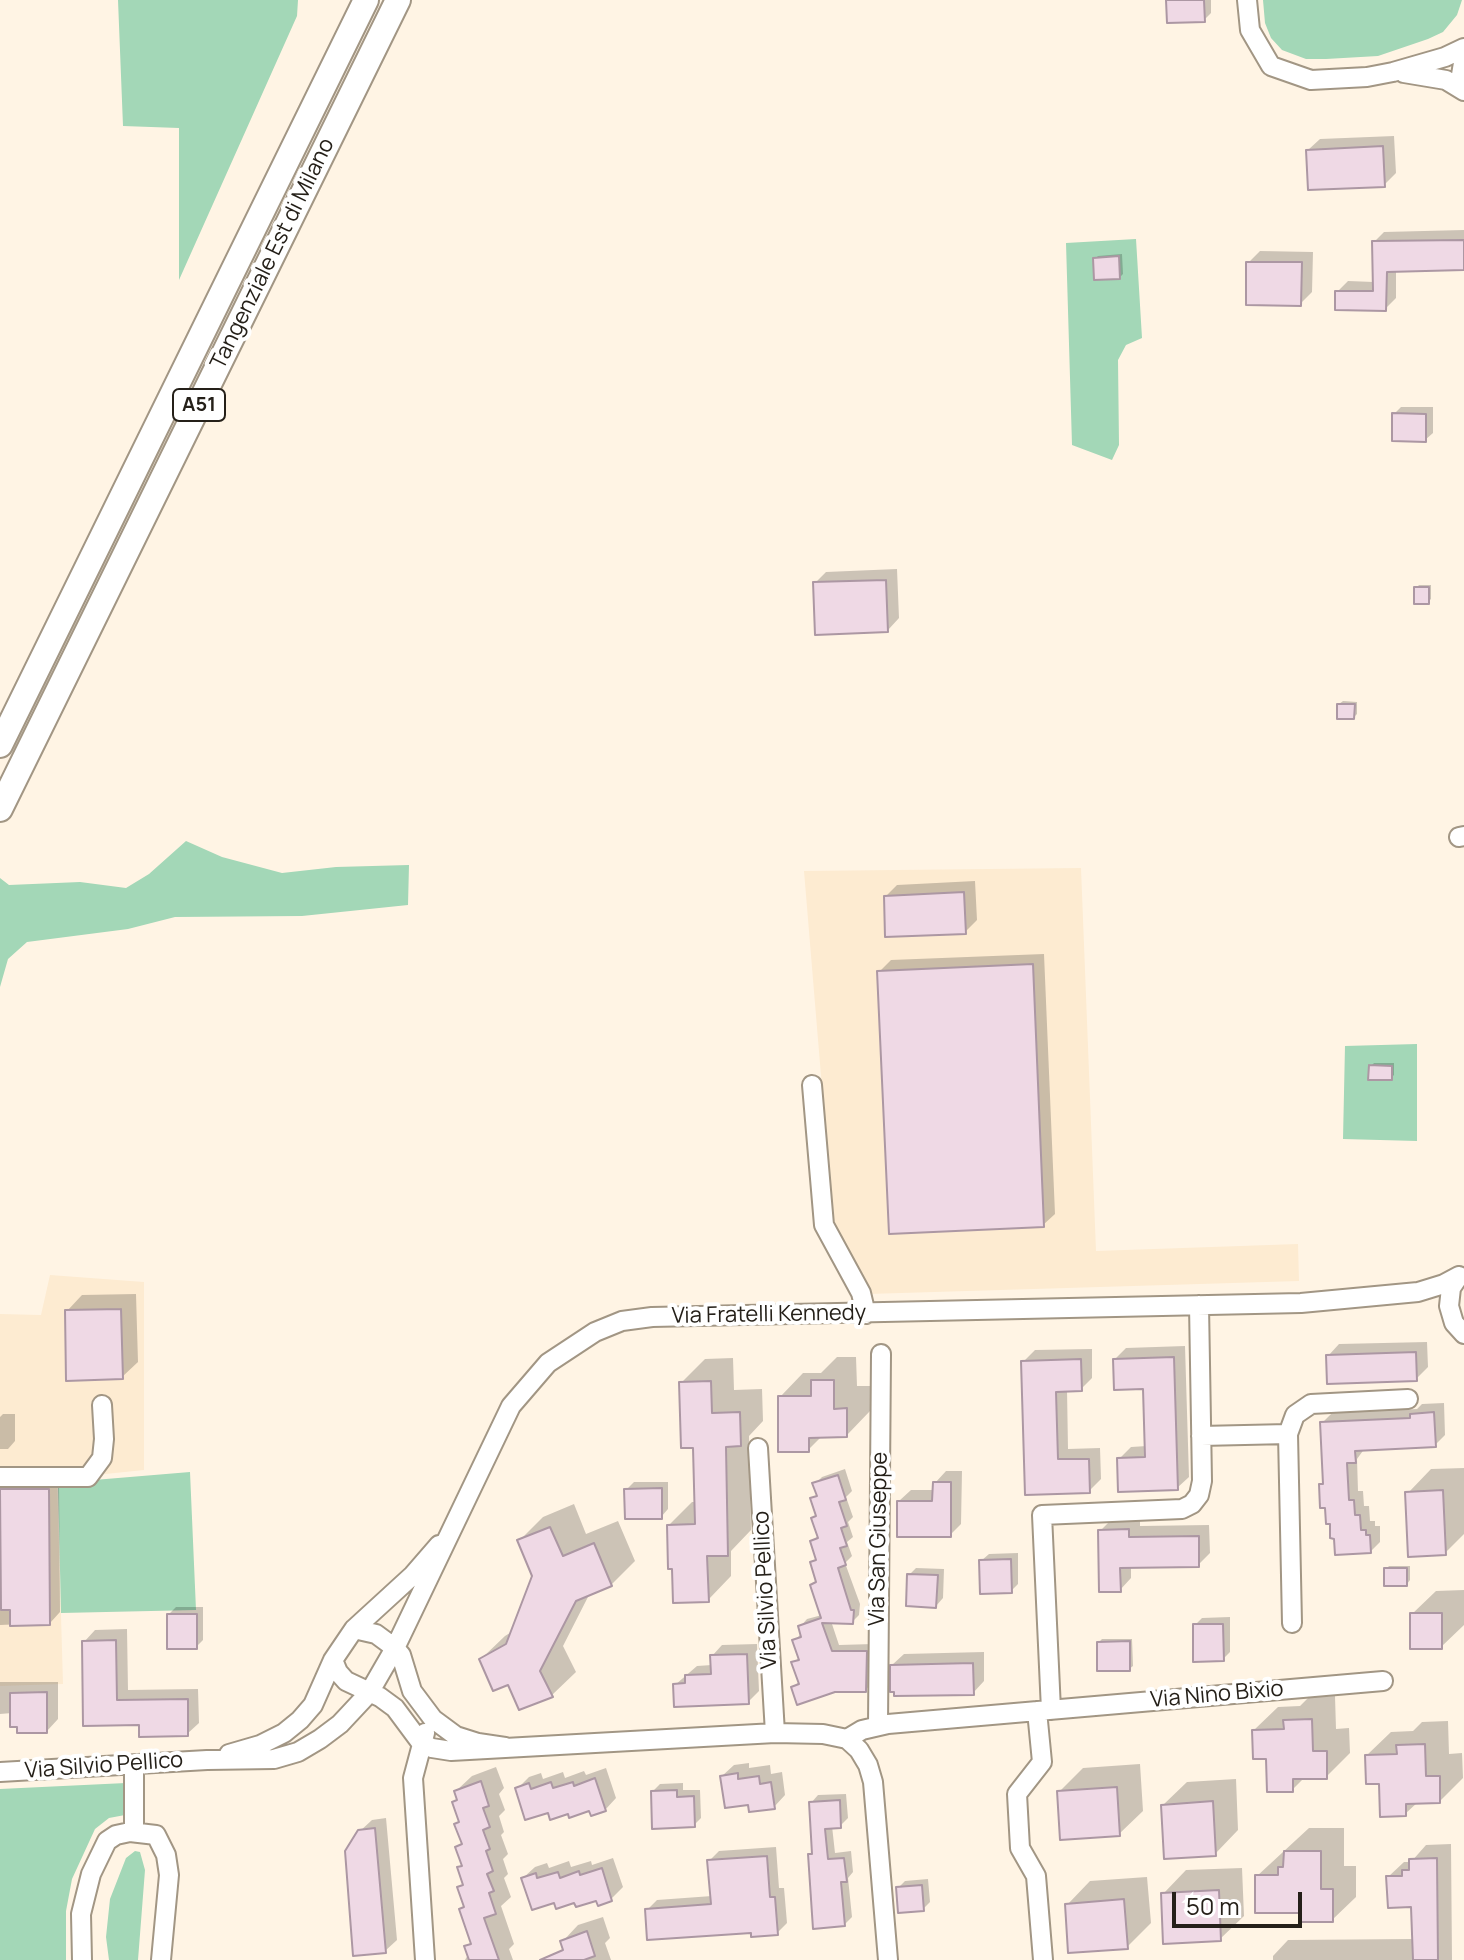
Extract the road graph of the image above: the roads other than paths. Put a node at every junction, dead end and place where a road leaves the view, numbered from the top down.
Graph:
1 (366, 0) edge
2 (398, 0) edge
3 (1247, 0) edge
4 (1464, 48) edge
5 (1464, 57) edge
6 (1393, 72) junction
7 (1464, 83) edge
8 (1464, 91) edge
9 (0, 745) edge
10 (0, 809) edge
11 (812, 1085) dead end
12 (1461, 1274) edge
13 (1399, 1295) junction
14 (1199, 1305) junction
15 (866, 1314) junction
16 (1461, 1331) edge
17 (881, 1354) dead end
18 (1408, 1399) dead end
19 (102, 1405) dead end
20 (1288, 1434) junction
21 (1201, 1436) junction
22 (758, 1448) dead end
23 (0, 1477) edge
24 (449, 1532) junction
25 (1292, 1623) dead end
26 (354, 1629) junction
27 (395, 1648) junction
28 (338, 1652) junction
29 (1383, 1681) dead end
30 (369, 1693) junction
31 (1044, 1710) junction
32 (433, 1719) junction
33 (878, 1725) junction
34 (775, 1733) junction
35 (421, 1743) junction
36 (853, 1745) junction
37 (505, 1747) junction
38 (207, 1760) junction
39 (134, 1765) junction
40 (0, 1772) edge
41 (134, 1832) junction
42 (82, 1960) edge
43 (161, 1960) edge
44 (425, 1960) edge
45 (888, 1960) edge
46 (1043, 1960) edge

1 - 9 highway, Tangenziale Est di Milano / A51
2 - 10 highway, Tangenziale Est di Milano / A51
3 - 6 street
4 - 6 street
5 - 7 street
6 - 8 street
11 - 15 street
12 - 13 street, Via Fratelli Kennedy
12 - 16 street
13 - 14 street, Via Fratelli Kennedy
13 - 16 street, Via Fratelli Kennedy
14 - 15 street, Via Fratelli Kennedy
14 - 21 street
15 - 24 street, Via Fratelli Kennedy
17 - 33 street, Via San Giuseppe
18 - 20 street
19 - 23 street
20 - 21 street
20 - 25 street
21 - 31 street
22 - 34 street, Via Silvio Pellico
24 - 26 street, Via Fratelli Kennedy
24 - 27 street, Via Fratelli Kennedy
26 - 27 street
26 - 28 street, Via Fratelli Kennedy
27 - 30 street, Via Silvio Pellico
27 - 32 street
28 - 30 street
28 - 38 street, Via Silvio Pellico
29 - 31 street, Via Nino Bixio
30 - 35 street
30 - 38 street, Via Silvio Pellico
31 - 33 street, Via Nino Bixio
31 - 46 street
32 - 35 street
32 - 37 street
33 - 36 street, Via Nino Bixio
34 - 36 street
34 - 37 street
35 - 37 street
35 - 44 street
36 - 45 street
38 - 39 street, Via Silvio Pellico
39 - 40 street, Via Silvio Pellico
39 - 41 street
41 - 42 street
41 - 43 street

